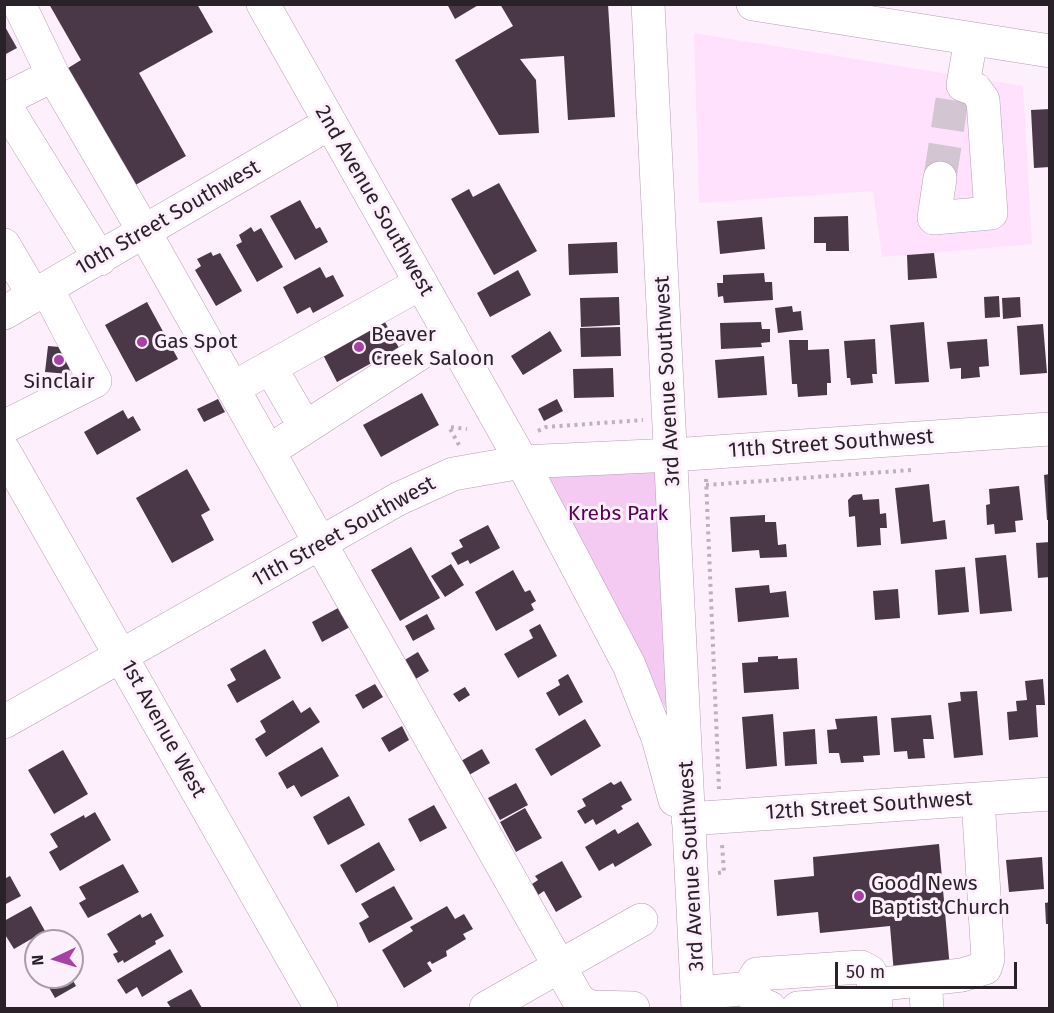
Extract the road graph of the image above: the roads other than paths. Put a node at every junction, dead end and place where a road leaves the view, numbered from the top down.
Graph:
1 (19, 4) edge
2 (263, 4) edge
3 (648, 4) edge
4 (753, 4) edge
5 (971, 39) junction
6 (1050, 51) edge
7 (53, 75) junction
8 (4, 102) edge
9 (330, 123) junction
10 (940, 177) tunnel mouth
11 (145, 233) junction
12 (4, 245) edge
13 (100, 259) junction
14 (421, 283) junction
15 (40, 292) junction
16 (4, 313) edge
17 (450, 334) junction
18 (270, 367) junction
19 (233, 388) junction
20 (4, 427) edge
21 (305, 428) junction
22 (1050, 429) edge
23 (526, 448) junction
24 (4, 451) edge
25 (269, 452) junction
26 (672, 455) junction
27 (321, 544) junction
28 (121, 656) junction
29 (4, 722) edge
30 (1050, 794) edge
31 (978, 799) junction
32 (688, 819) junction
33 (700, 864) junction
34 (641, 920) dead end
35 (560, 968) junction
36 (926, 994) edge
37 (761, 998) edge
38 (698, 1001) edge
39 (876, 1001) edge
40 (321, 1008) edge
41 (486, 1008) edge
42 (633, 1008) edge
43 (798, 1008) edge

1 - 7 main road
2 - 9 main road, 2nd Avenue Southwest
3 - 26 main road, 3rd Avenue Southwest
4 - 5 main road
5 - 6 main road
5 - 10 main road
7 - 8 main road
7 - 11 main road
8 - 13 main road
9 - 11 main road, 10th Street Southwest
9 - 14 main road, 2nd Avenue Southwest
11 - 13 main road, 10th Street Southwest
11 - 19 main road
12 - 15 main road
13 - 15 main road, 10th Street Southwest
14 - 17 main road, 2nd Avenue Southwest
14 - 18 main road
15 - 16 main road, 10th Street Southwest
15 - 20 main road
17 - 21 main road
17 - 23 main road, 2nd Avenue Southwest
18 - 19 main road
18 - 21 main road
19 - 25 main road
21 - 25 main road
22 - 26 main road, 11th Street Southwest
23 - 26 main road, 11th Street Southwest
23 - 27 main road, 11th Street Southwest
23 - 33 main road, 2nd Avenue Southwest
24 - 28 main road, 1st Avenue West
25 - 27 main road
26 - 32 main road, 3rd Avenue Southwest
27 - 28 main road, 11th Street Southwest
27 - 35 main road
28 - 29 main road, 11th Street Southwest
28 - 40 main road, 1st Avenue West
30 - 31 main road, 12th Street Southwest
31 - 32 main road, 12th Street Southwest
31 - 36 main road
32 - 33 main road, 3rd Avenue Southwest
33 - 38 main road, 3rd Avenue Southwest
34 - 35 main road
35 - 41 main road
35 - 42 main road
36 - 39 main road
37 - 38 main road
37 - 39 main road
39 - 43 main road

